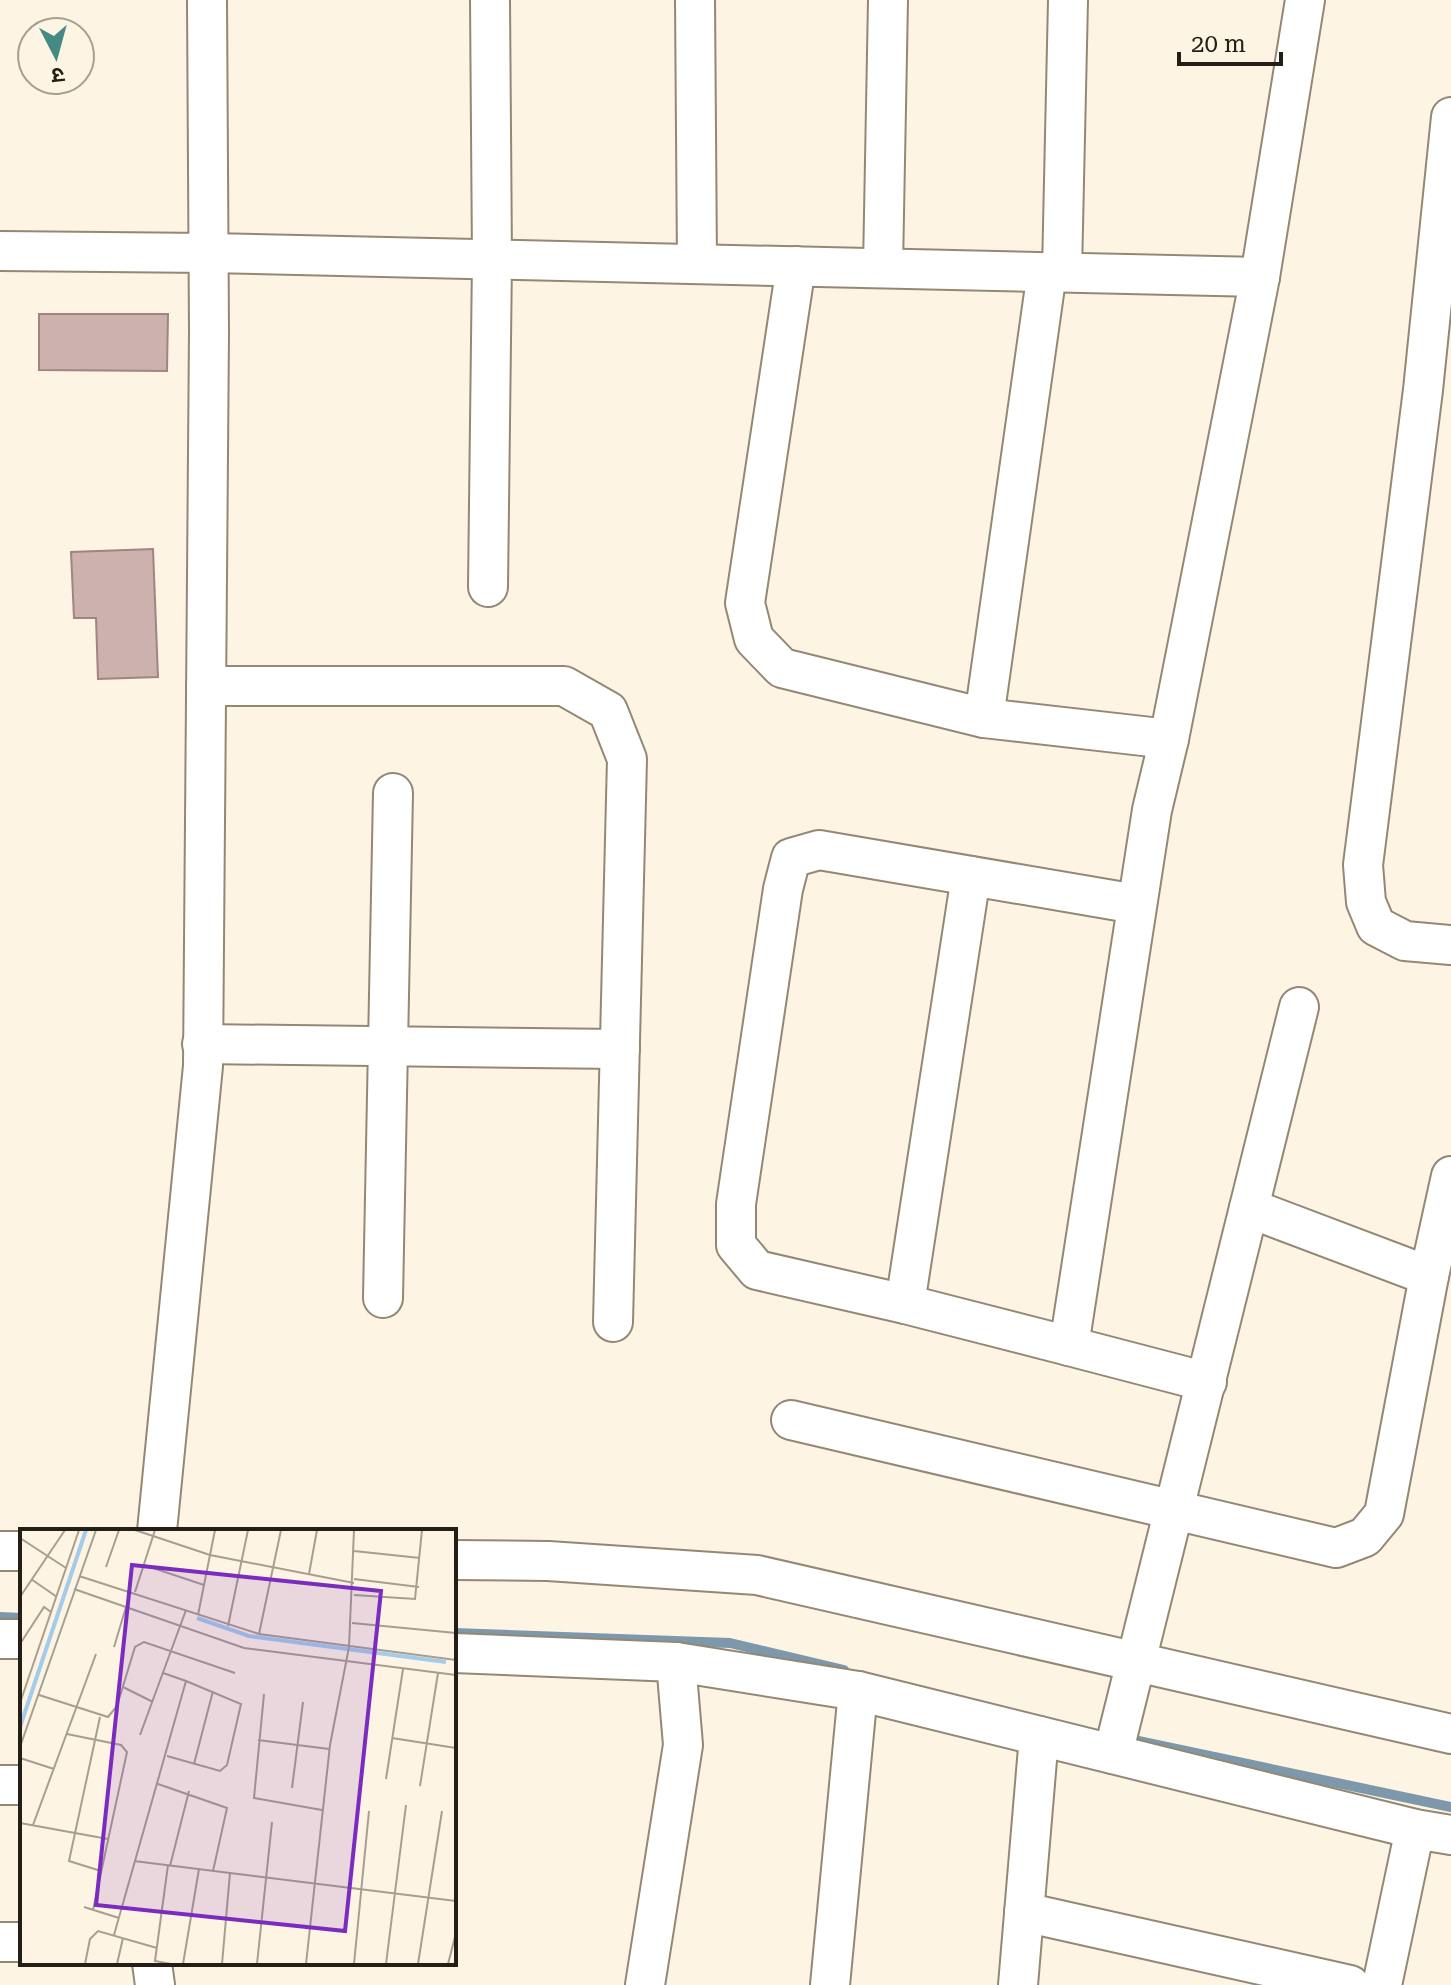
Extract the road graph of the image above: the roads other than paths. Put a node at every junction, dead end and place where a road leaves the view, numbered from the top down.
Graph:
1 (207, 0) edge
2 (490, 0) edge
3 (695, 0) edge
4 (888, 0) edge
5 (1068, 0) edge
6 (1305, 0) edge
7 (1451, 117) edge
8 (1447, 202) edge
9 (0, 251) edge
10 (209, 253) junction
11 (492, 259) junction
12 (697, 264) junction
13 (796, 266) junction
14 (883, 268) junction
15 (1055, 272) junction
16 (1260, 277) junction
17 (1437, 391) edge
18 (488, 587) dead end
19 (206, 686) junction
20 (984, 718) junction
21 (1169, 739) junction
22 (393, 793) dead end
23 (971, 876) junction
24 (1136, 904) junction
25 (1451, 945) edge
26 (1299, 1007) dead end
27 (202, 1044) junction
28 (388, 1047) junction
29 (620, 1049) junction
30 (1451, 1176) edge
31 (1249, 1208) junction
32 (1429, 1276) junction
33 (383, 1298) dead end
34 (905, 1304) junction
35 (613, 1322) dead end
36 (1069, 1346) junction
37 (1207, 1382) junction
38 (791, 1420) dead end
39 (1175, 1510) junction
40 (157, 1529) edge
41 (456, 1560) edge
42 (456, 1653) edge
43 (676, 1662) junction
44 (1138, 1663) junction
45 (858, 1691) junction
46 (1451, 1734) edge
47 (1039, 1736) junction
48 (1113, 1754) junction
49 (1433, 1832) edge
50 (1024, 1912) junction
51 (152, 1965) edge
52 (155, 1985) edge
53 (645, 1985) edge
54 (830, 1985) edge
55 (1018, 1985) edge
56 (1350, 1985) edge
57 (1382, 1985) edge

1 - 10 street
2 - 11 street
3 - 12 street
4 - 14 street
5 - 15 street
6 - 16 street
7 - 8 street
8 - 17 street
9 - 10 street
10 - 11 street
10 - 19 street
11 - 12 street
11 - 18 street
12 - 13 street
13 - 14 street
13 - 20 street
14 - 15 street
15 - 16 street
15 - 20 street
16 - 21 street
17 - 25 street
19 - 27 street
19 - 29 street
20 - 21 street
21 - 24 street
22 - 28 street
23 - 24 street
23 - 34 street
23 - 34 street
24 - 36 street
26 - 31 street
27 - 28 street
27 - 40 street
28 - 29 street
28 - 33 street
29 - 35 street
30 - 32 street
31 - 32 street
31 - 37 street
32 - 39 street
34 - 36 street
36 - 37 street
37 - 39 street
38 - 39 street
39 - 44 street
41 - 44 street
42 - 43 street
43 - 45 street
43 - 53 street
44 - 46 street
44 - 48 street
45 - 47 street
45 - 54 street
47 - 48 street
47 - 50 street
48 - 49 street
49 - 57 street
50 - 55 street
50 - 56 street
51 - 52 street

